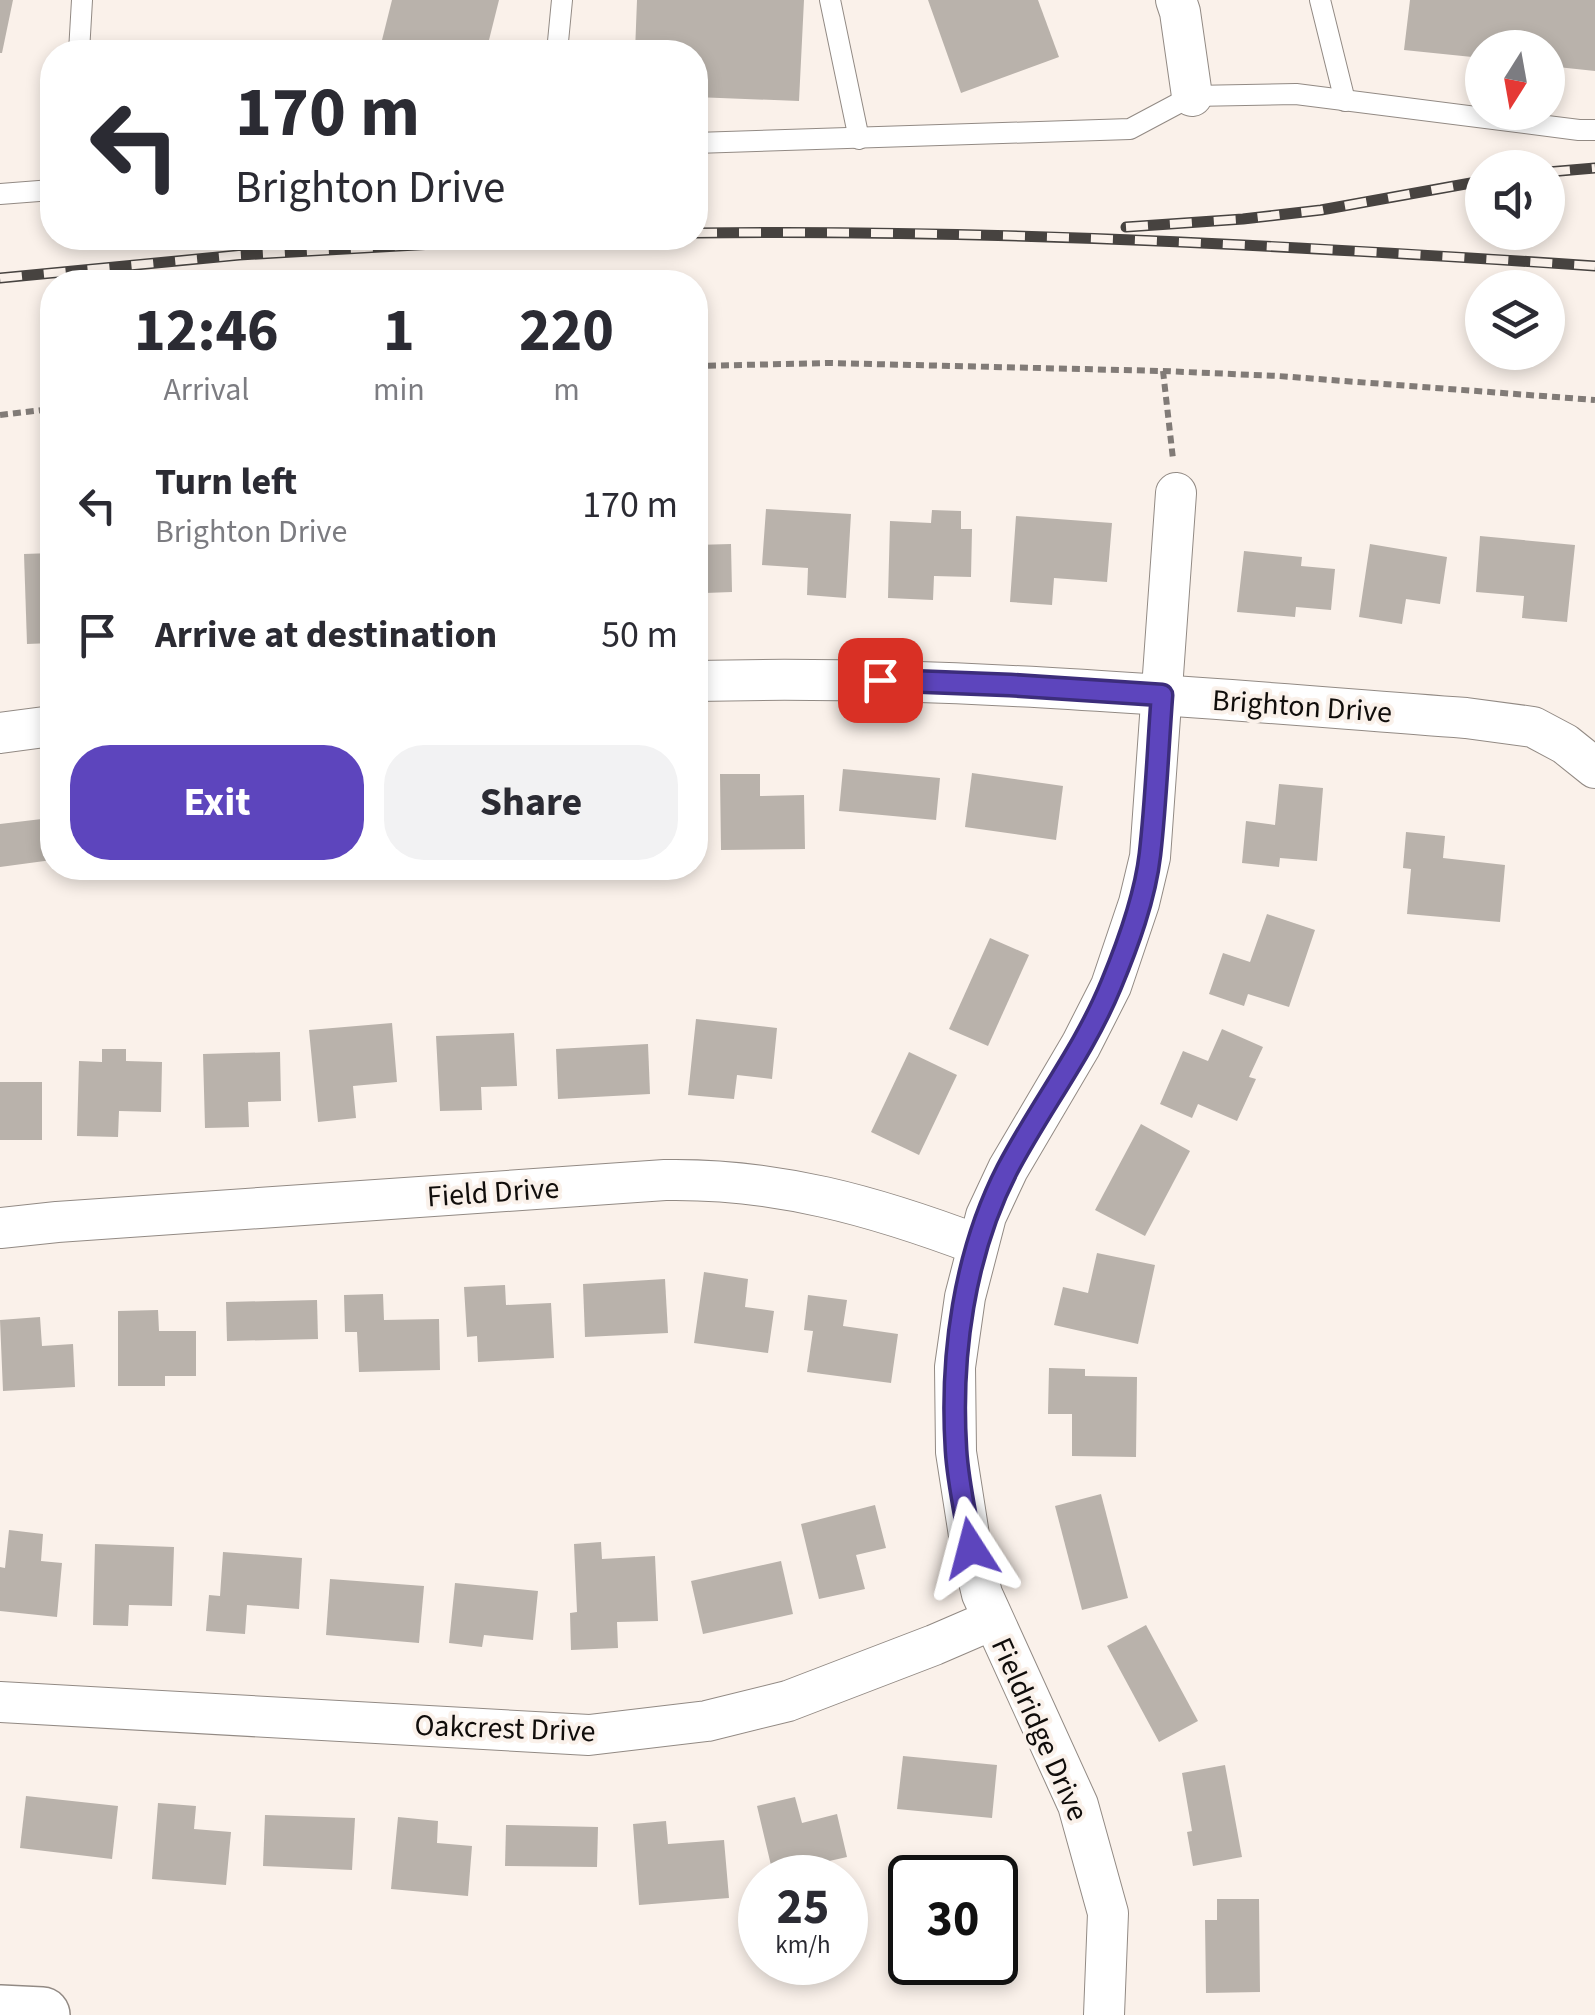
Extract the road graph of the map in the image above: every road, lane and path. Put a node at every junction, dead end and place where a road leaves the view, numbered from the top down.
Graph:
1 (82, 0) edge
2 (562, 0) edge
3 (830, 0) edge
4 (1176, 0) edge
5 (1320, 0) edge
6 (80, 40) edge
7 (558, 40) edge
8 (1192, 96) junction
9 (1345, 101) junction
10 (1595, 130) edge
11 (859, 139) junction
12 (708, 143) edge
13 (40, 191) edge
14 (0, 194) edge
15 (708, 366) edge
16 (1162, 371) junction
17 (1595, 400) edge
18 (40, 410) edge
19 (0, 415) edge
20 (1176, 492) joint
21 (708, 681) edge
22 (1162, 695) junction
23 (40, 728) edge
24 (0, 733) edge
25 (1595, 768) edge
26 (0, 1228) edge
27 (978, 1245) junction
28 (992, 1620) junction
29 (0, 1702) edge
30 (0, 2013) edge
31 (42, 2015) edge
32 (1104, 2015) edge

1 - 6 lane
2 - 7 lane
3 - 11 lane
4 - 8 street
5 - 9 lane
8 - 9 lane
8 - 11 lane
9 - 10 lane
11 - 12 lane
13 - 14 lane
15 - 16 path
16 - 17 path
16 - 20 path
18 - 19 path
20 - 22 street, Fieldridge Drive
21 - 22 street, Brighton Drive
22 - 25 street, Brighton Drive
22 - 27 street, Fieldridge Drive
23 - 24 street
26 - 27 street, Field Drive
27 - 28 street, Fieldridge Drive
28 - 29 street, Oakcrest Drive
28 - 32 street, Fieldridge Drive
30 - 31 street

